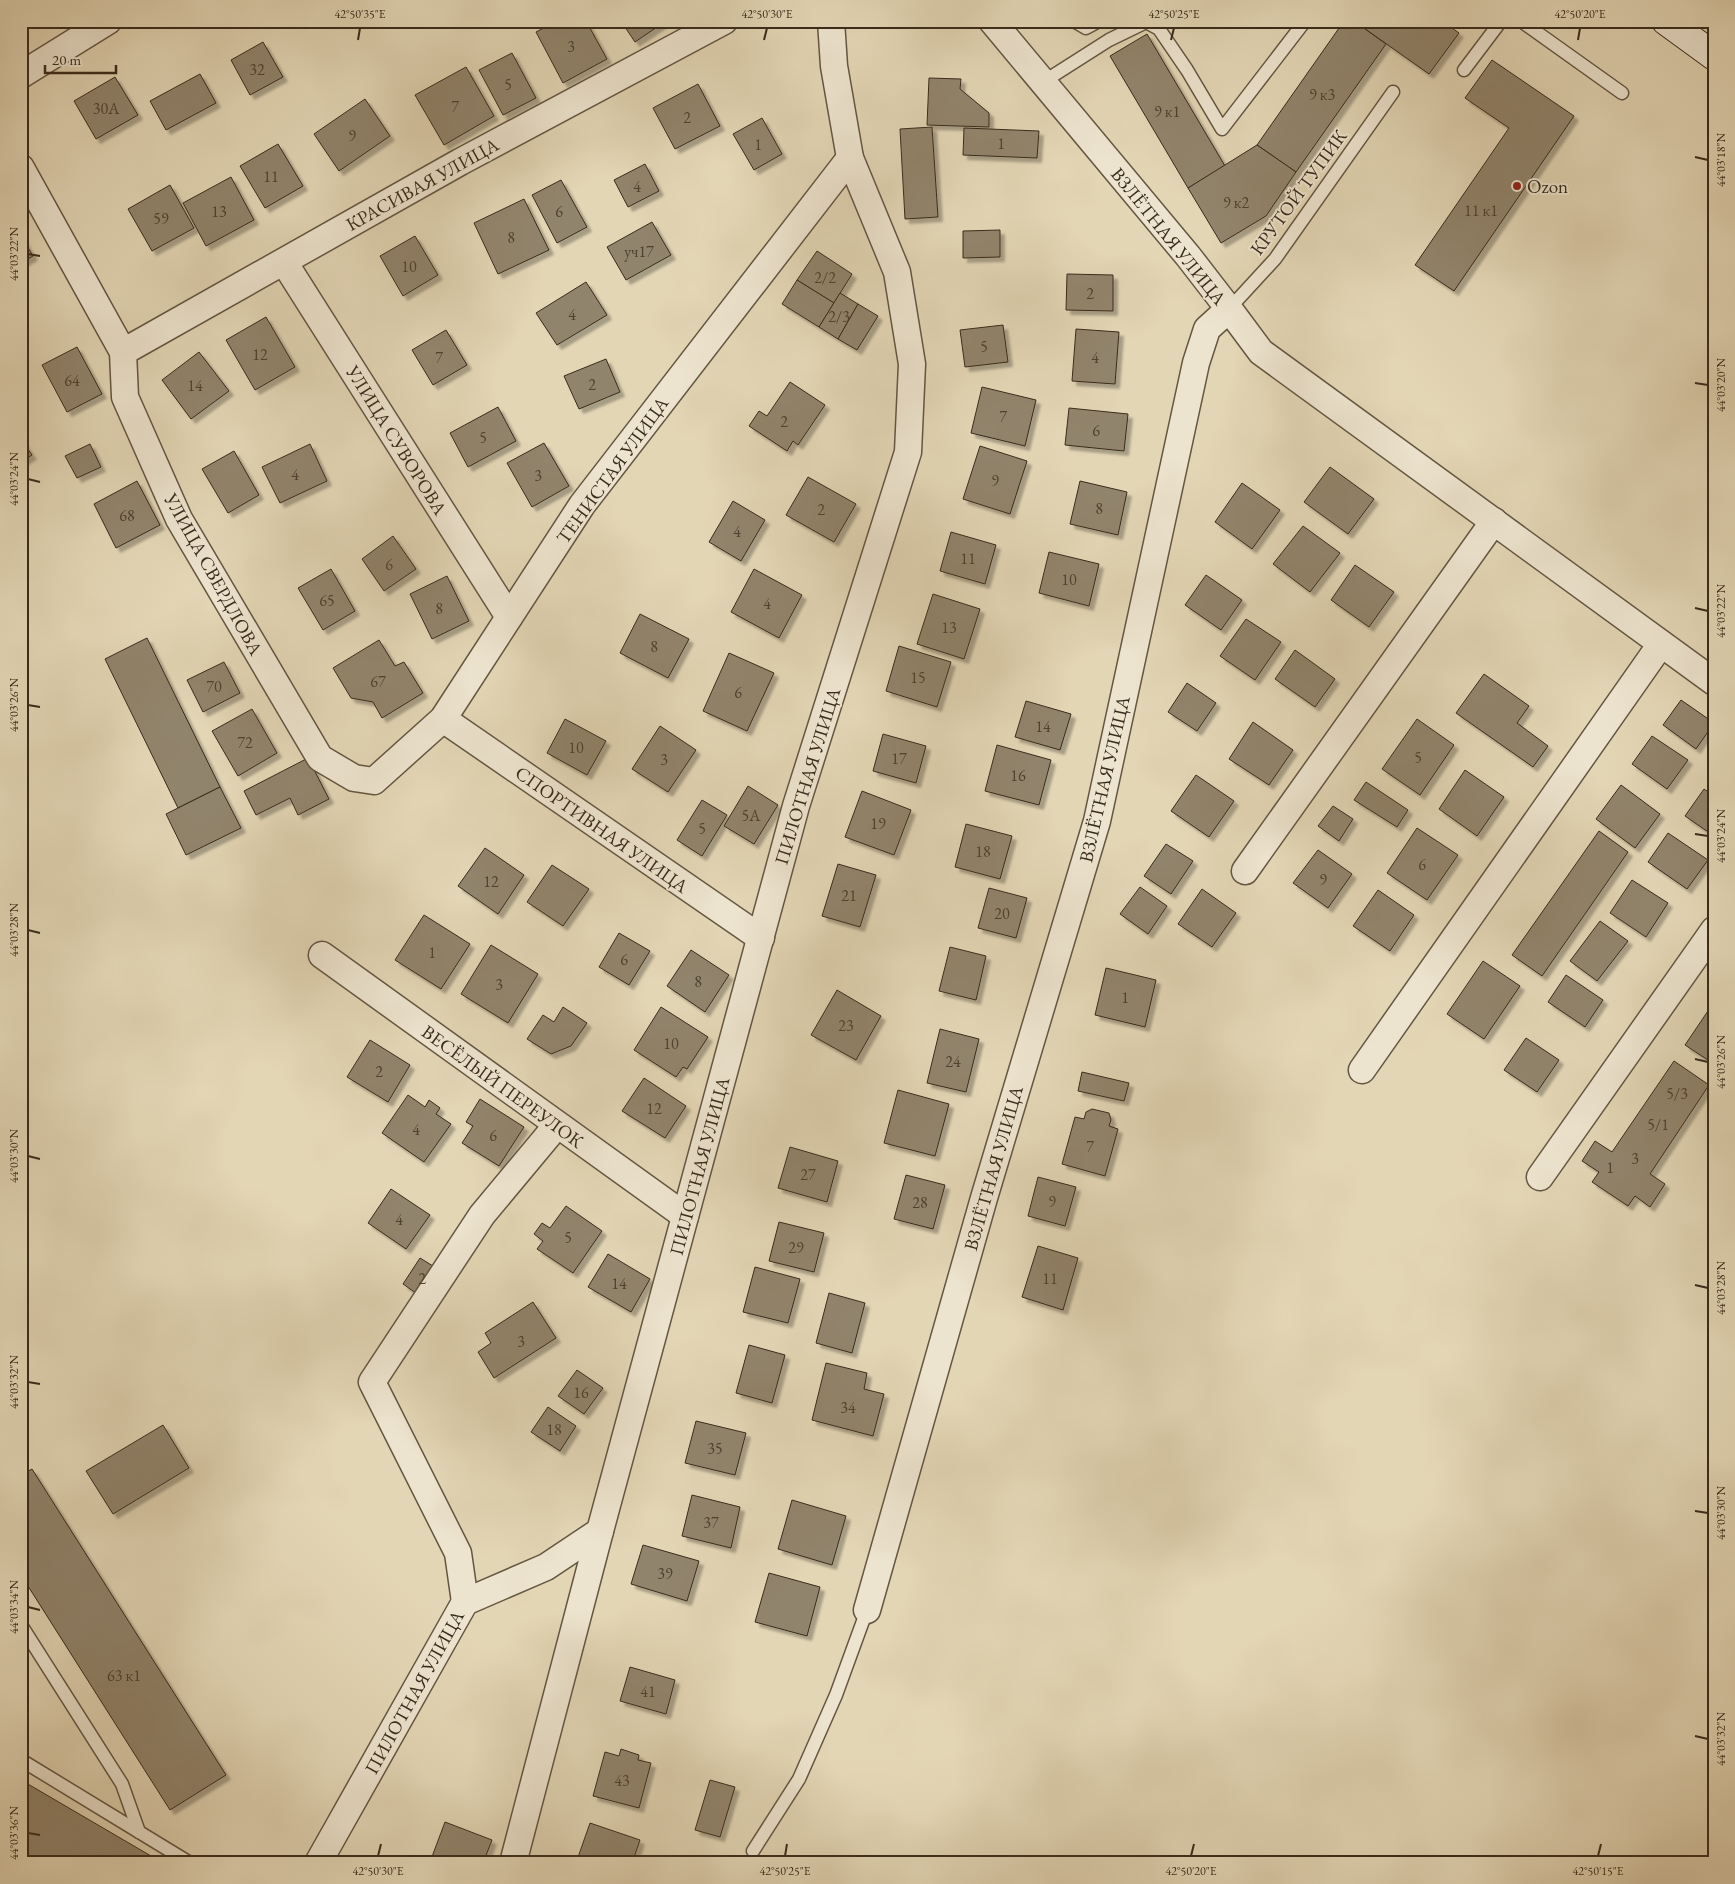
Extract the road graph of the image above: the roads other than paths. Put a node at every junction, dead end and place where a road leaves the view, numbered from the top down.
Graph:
1 (108, 21) edge
2 (724, 21) edge
3 (831, 21) edge
4 (992, 21) edge
5 (1074, 21) edge
6 (1099, 21) edge
7 (1305, 21) edge
8 (1501, 21) edge
9 (1521, 21) edge
10 (1666, 21) edge
11 (1714, 56) edge
12 (1464, 70) dead end
13 (21, 75) edge
14 (1043, 82) junction
15 (1393, 92) dead end
16 (1622, 94) dead end
17 (850, 158) junction
18 (21, 168) edge
19 (284, 262) junction
20 (1229, 309) junction
21 (123, 352) junction
22 (1494, 521) junction
23 (509, 618) junction
24 (1661, 644) junction
25 (1714, 682) edge
26 (443, 719) junction
27 (374, 780) joint
28 (1245, 871) dead end
29 (1714, 930) edge
30 (761, 938) junction
31 (322, 955) dead end
32 (1362, 1070) dead end
33 (557, 1125) junction
34 (1540, 1177) dead end
35 (686, 1216) junction
36 (600, 1531) junction
37 (465, 1602) junction
38 (867, 1610) joint
39 (21, 1625) edge
40 (21, 1760) edge
41 (140, 1832) junction
42 (753, 1851) dead end
43 (190, 1863) edge
44 (318, 1863) edge
45 (513, 1863) edge

1 - 13 street
2 - 19 street, КРАСИВАЯ УЛИЦА
3 - 17 street, ПИЛОТНАЯ УЛИЦА
4 - 14 street, ВЗЛЁТНАЯ УЛИЦА
5 - 6 lane
7 - 14 lane
8 - 12 lane
9 - 16 lane
10 - 11 main road
14 - 20 street, ВЗЛЁТНАЯ УЛИЦА
15 - 20 lane, КРУТОЙ ТУПИК
17 - 23 street, ТЕНИСТАЯ УЛИЦА
17 - 30 street, ПИЛОТНАЯ УЛИЦА
18 - 21 street, УЛИЦА СВЕРДЛОВА
19 - 21 street, КРАСИВАЯ УЛИЦА
19 - 23 street, УЛИЦА СУВОРОВА
20 - 22 street
20 - 38 street, ВЗЛЁТНАЯ УЛИЦА
21 - 27 street, УЛИЦА СВЕРДЛОВА
22 - 24 street
22 - 28 street
23 - 26 street, ТЕНИСТАЯ УЛИЦА
24 - 25 street
24 - 32 street
26 - 27 street, ТЕНИСТАЯ УЛИЦА
26 - 30 street, СПОРТИВНАЯ УЛИЦА
29 - 34 street
30 - 35 street, ПИЛОТНАЯ УЛИЦА
31 - 33 street, ВЕСЁЛЫЙ ПЕРЕУЛОК
33 - 35 street, ВЕСЁЛЫЙ ПЕРЕУЛОК
33 - 37 street
35 - 36 street, ПИЛОТНАЯ УЛИЦА
36 - 37 street, ПИЛОТНАЯ УЛИЦА
36 - 45 street, ПИЛОТНАЯ УЛИЦА
37 - 44 street, ПИЛОТНАЯ УЛИЦА
38 - 42 lane
39 - 41 lane
40 - 41 lane
41 - 43 lane

